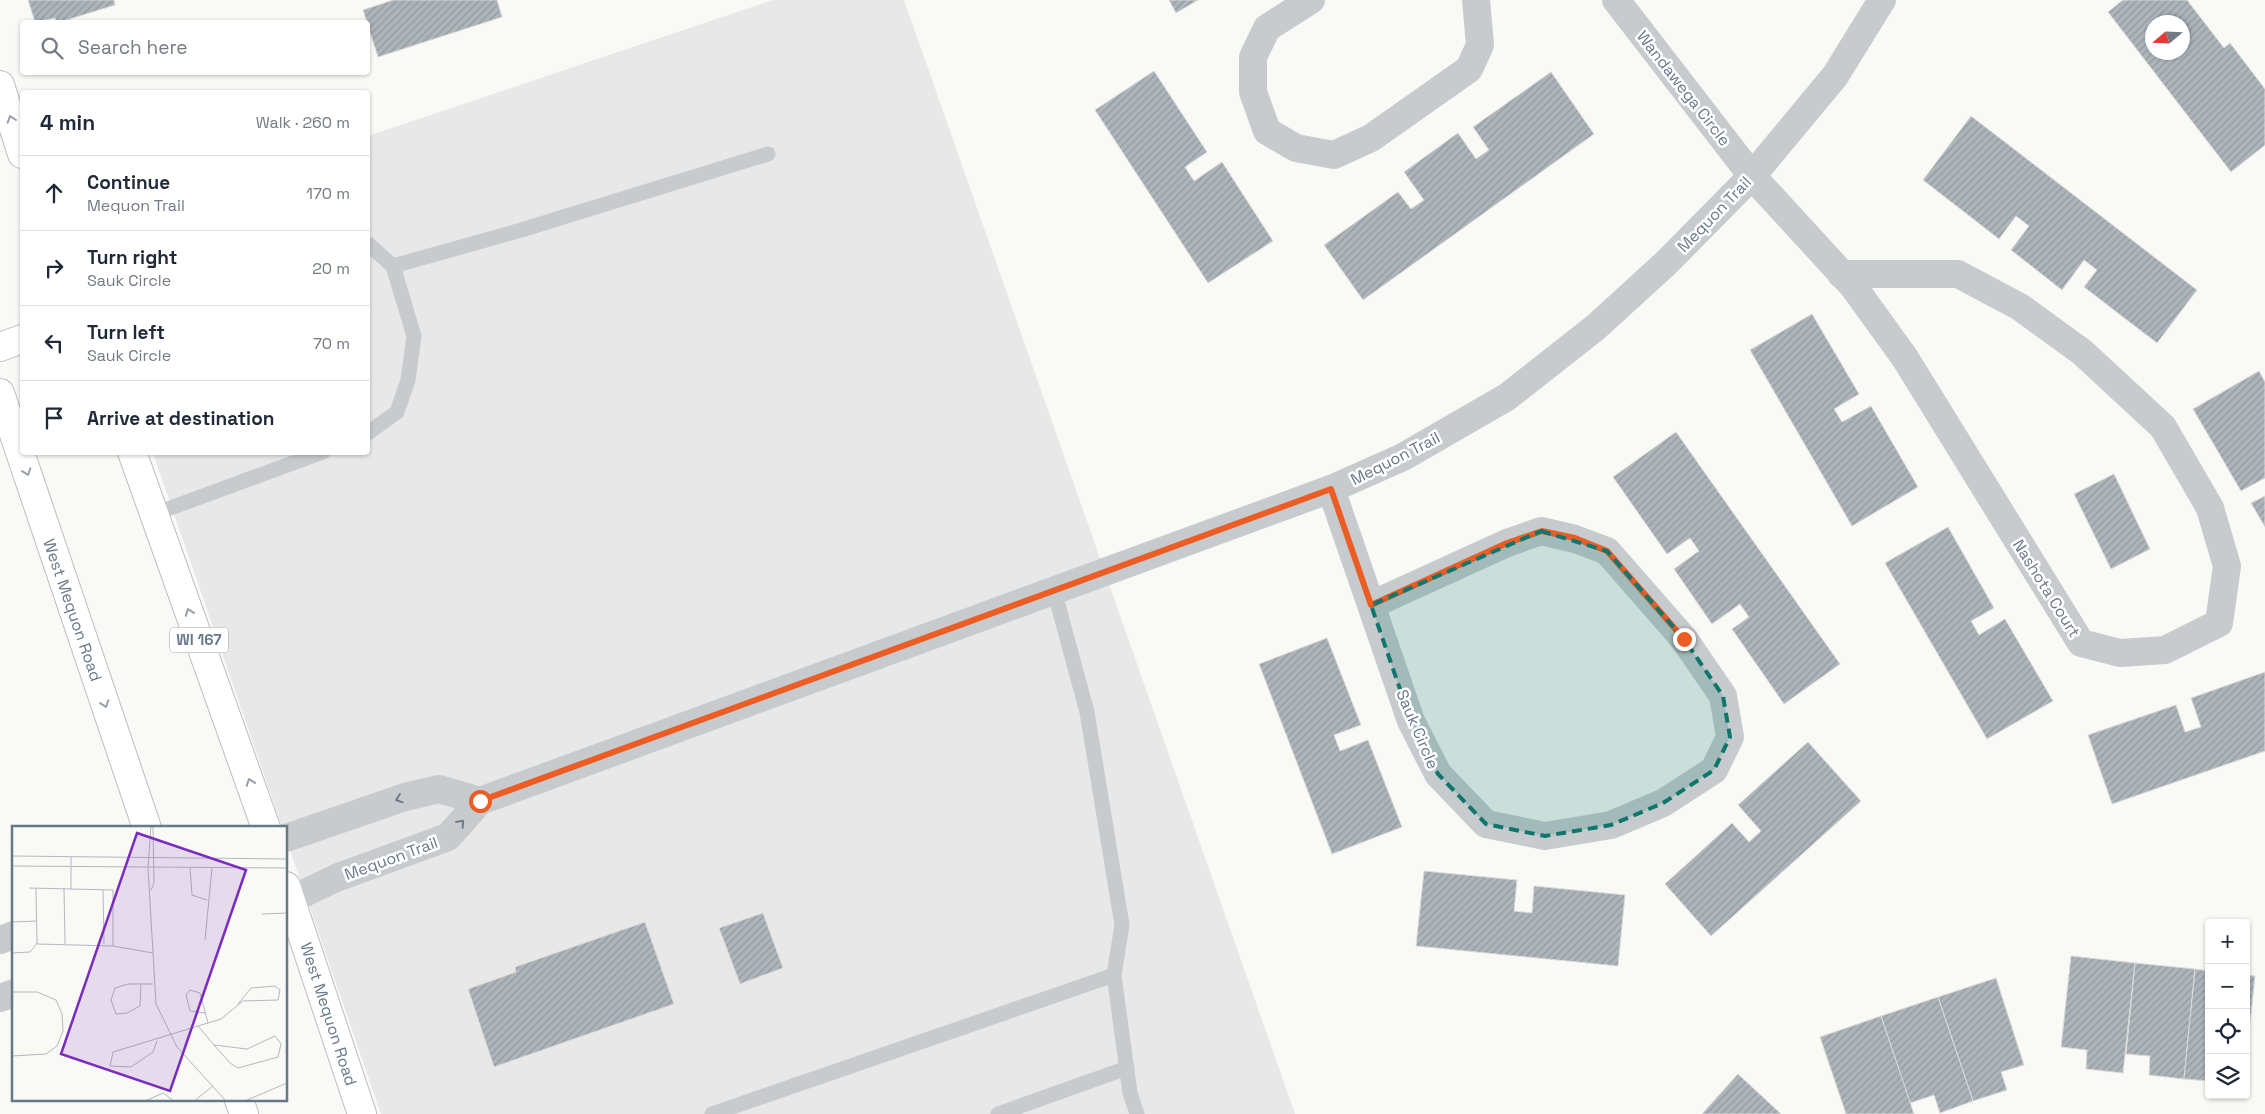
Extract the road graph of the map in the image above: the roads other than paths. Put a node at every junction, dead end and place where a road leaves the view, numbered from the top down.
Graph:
1 (1311, 0) edge
2 (1476, 0) edge
3 (1616, 0) edge
4 (1882, 0) edge
5 (0, 85) edge
6 (20, 148) edge
7 (768, 154) dead end
8 (1752, 176) junction
9 (370, 246) edge
10 (393, 266) junction
11 (1842, 274) junction
12 (20, 340) edge
13 (0, 347) edge
14 (0, 393) edge
15 (370, 432) edge
16 (20, 452) edge
17 (21, 455) edge
18 (133, 455) edge
19 (315, 455) edge
20 (1331, 489) junction
21 (154, 514) junction
22 (1054, 590) junction
23 (1371, 605) junction
24 (480, 801) junction
25 (146, 826) edge
26 (265, 826) edge
27 (288, 837) edge
28 (288, 896) edge
29 (12, 936) edge
30 (0, 940) edge
31 (1114, 976) junction
32 (12, 994) edge
33 (0, 998) edge
34 (1127, 1068) junction
35 (362, 1114) edge
36 (712, 1114) edge
37 (998, 1114) edge
38 (1137, 1114) edge

1 - 2 street
3 - 8 street, Wandawega Circle
4 - 8 street, Mequon Trail
6 -> 5 main road
7 - 10 lane
8 - 11 street, Nashota Court
8 - 20 street, Mequon Trail
9 - 10 lane
10 - 15 lane
11 - 11 street, Nashota Court
12 - 13 main road
14 -> 16 main road, West Mequon Road
17 -> 25 main road, West Mequon Road
18 - 21 main road, WI 167
19 - 21 lane
20 - 22 street, Mequon Trail
20 - 23 street, Sauk Circle
26 -> 21 main road, WI 167
22 - 24 street, Mequon Trail
22 - 31 lane
23 - 23 street, Sauk Circle
24 -> 27 street
28 -> 24 street, Mequon Trail
28 - 35 main road, West Mequon Road
29 - 30 street
31 - 34 lane
31 - 36 lane
32 - 33 street
34 - 37 lane
34 - 38 lane

